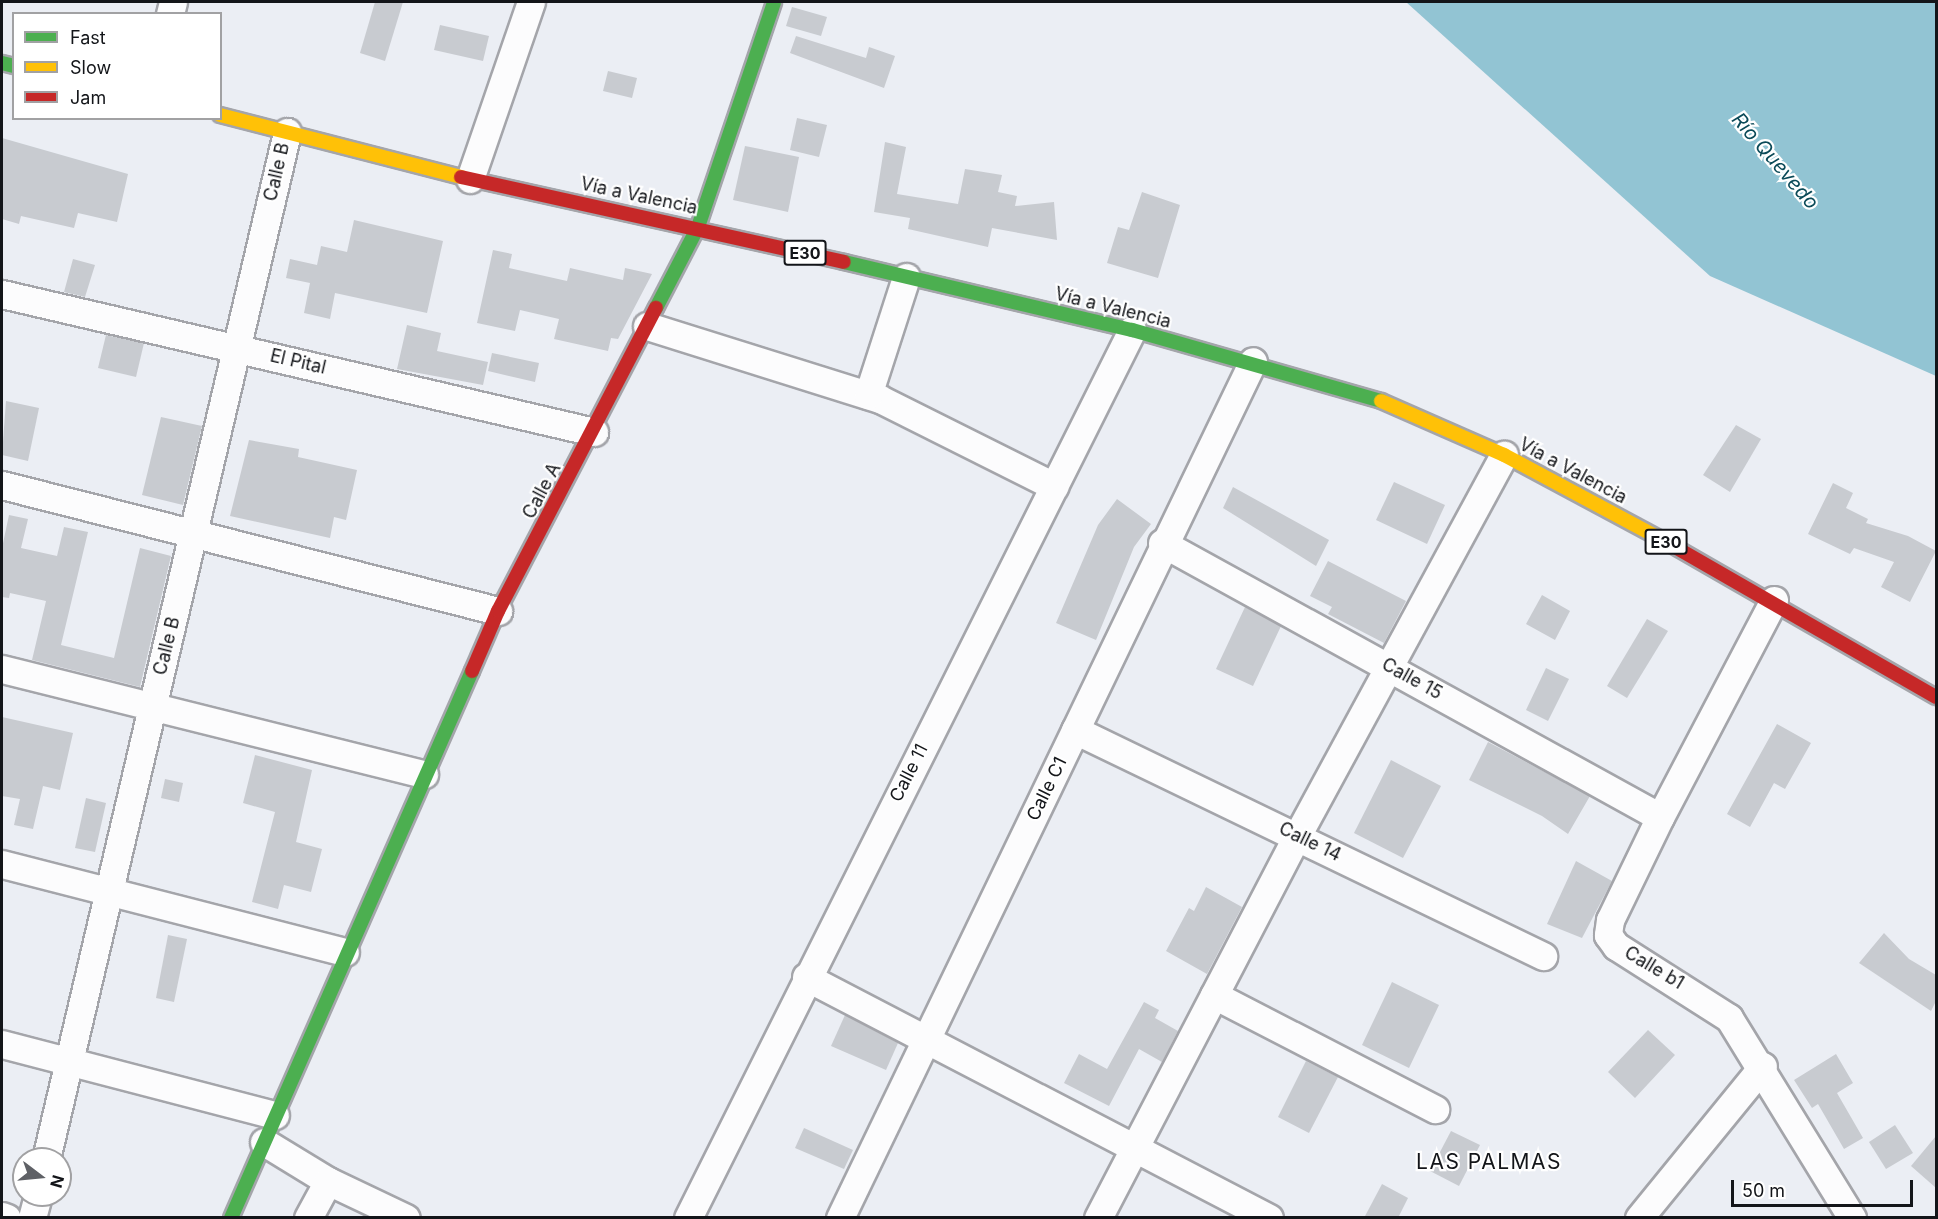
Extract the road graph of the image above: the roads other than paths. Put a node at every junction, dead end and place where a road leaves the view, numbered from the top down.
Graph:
1 (531, 2) edge
2 (774, 2) edge
3 (222, 116) edge
4 (287, 132) junction
5 (470, 179) junction
6 (698, 227) junction
7 (906, 277) junction
8 (2, 294) edge
9 (648, 326) junction
10 (1132, 330) junction
11 (237, 348) junction
12 (1253, 362) junction
13 (868, 395) junction
14 (594, 432) junction
15 (1504, 455) junction
16 (2, 485) edge
17 (1054, 486) junction
18 (195, 531) junction
19 (1162, 543) junction
20 (1774, 600) junction
21 (498, 611) junction
22 (1390, 667) junction
23 (2, 669) edge
24 (1936, 697) edge
25 (152, 705) junction
26 (1075, 730) junction
27 (424, 774) junction
28 (1660, 817) junction
29 (1297, 836) junction
30 (2, 864) edge
31 (107, 889) junction
32 (345, 952) junction
33 (1544, 956) dead end
34 (806, 977) junction
35 (1214, 994) junction
36 (924, 1039) junction
37 (2, 1044) edge
38 (71, 1060) junction
39 (1763, 1066) junction
40 (1436, 1109) dead end
41 (275, 1115) junction
42 (264, 1142) junction
43 (49, 1147) edge
44 (1135, 1147) junction
45 (328, 1181) junction
46 (849, 1214) edge
47 (2, 1216) edge
48 (7, 1218) edge
49 (231, 1218) edge
50 (308, 1218) edge
51 (406, 1218) edge
52 (688, 1218) edge
53 (1098, 1218) edge
54 (1269, 1218) edge
55 (1639, 1218) edge
56 (1852, 1218) edge

1 - 5 street
2 - 6 main road, Calle A
3 - 4 main road, Vía a Valencia / E30
4 - 5 main road, Vía a Valencia / E30
4 - 11 street, Calle B
5 - 6 main road, Vía a Valencia / E30
6 - 7 main road, Vía a Valencia / E30
6 - 9 main road, Calle A
7 - 10 main road, Vía a Valencia / E30
7 - 13 street
8 - 11 street, El Pital
9 - 13 street
9 - 14 main road, Calle A
10 - 12 main road, Vía a Valencia / E30
10 - 17 street, Calle 11
11 - 14 street, El Pital
11 - 18 street, Calle B
12 - 15 main road, Vía a Valencia / E30
12 - 19 street, Calle C1
13 - 17 street
14 - 21 main road, Calle A
15 - 20 main road, Vía a Valencia / E30
15 - 22 street
16 - 18 street
17 - 34 street, Calle 11
18 - 21 street
18 - 25 street, Calle B
19 - 22 street, Calle 15
19 - 26 street, Calle C1
20 - 24 main road, Vía a Valencia / E30
20 - 28 street, Calle b1
21 - 27 main road, Calle A
22 - 28 street, Calle 15
22 - 29 street
23 - 25 street
25 - 27 street
25 - 31 street, Calle B
26 - 29 street, Calle 14
26 - 36 street, Calle C1
27 - 32 main road, Calle A
28 - 39 street, Calle b1
29 - 33 street, Calle 14
29 - 35 street
30 - 31 street
31 - 32 street
31 - 38 street, Calle B
32 - 41 main road, Calle A
34 - 36 street
34 - 52 street, Calle 11
35 - 40 street
35 - 44 street
36 - 44 street
36 - 46 street, Calle C1
37 - 38 street
38 - 41 street
38 - 43 street, Calle B
39 - 55 street
39 - 56 street, Calle b1
41 - 42 main road, Calle A
42 - 45 street
42 - 49 main road, Calle A
44 - 53 street
44 - 54 street
45 - 50 street
45 - 51 street
47 - 48 street

